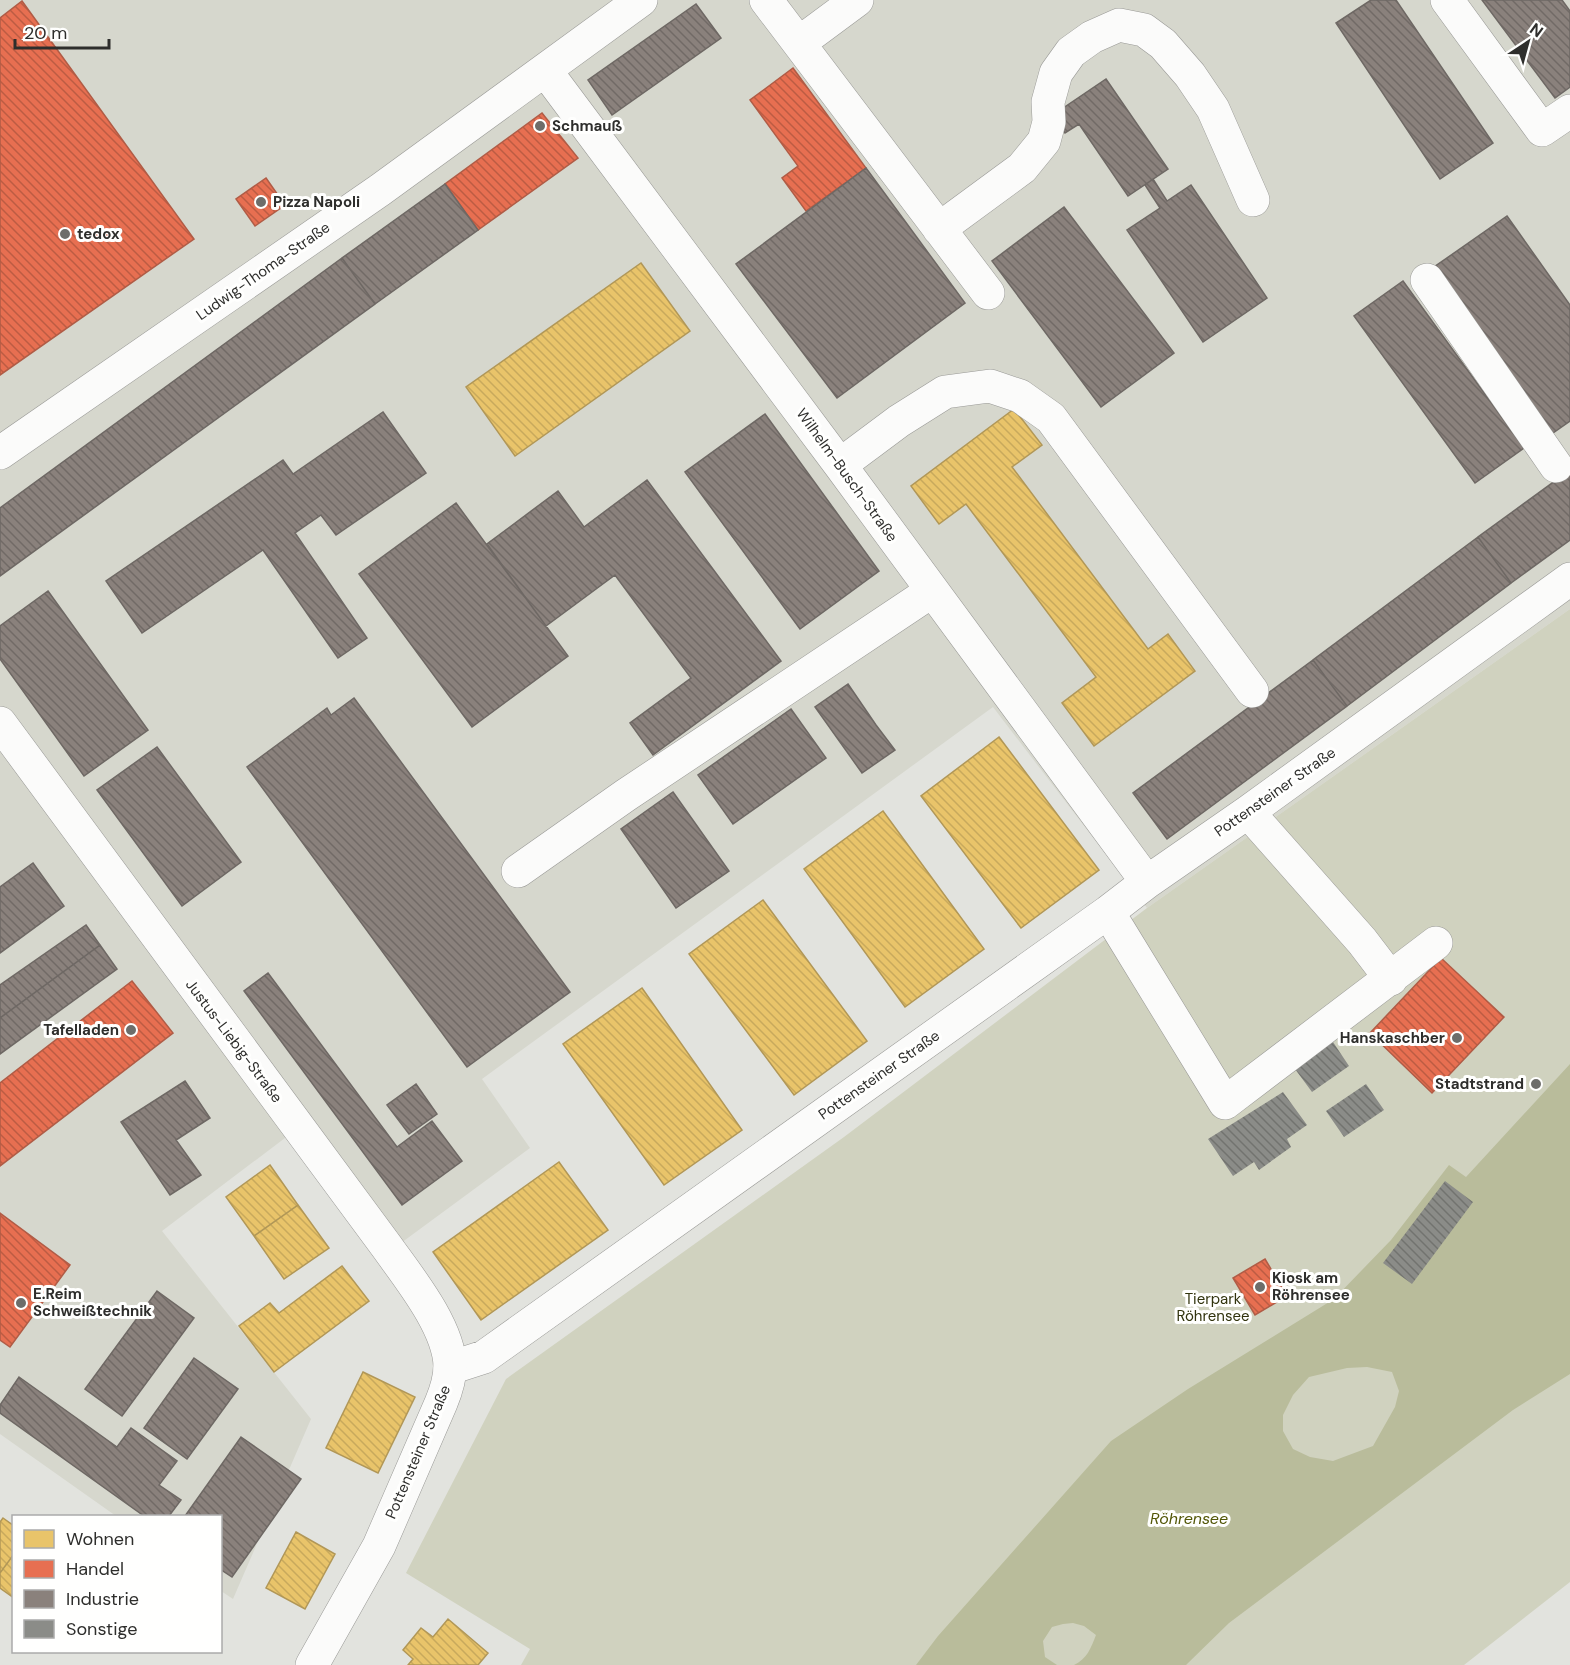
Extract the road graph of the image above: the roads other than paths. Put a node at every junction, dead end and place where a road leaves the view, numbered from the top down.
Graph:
1 (641, 0) edge
2 (766, 0) edge
3 (857, 0) edge
4 (1447, 0) edge
5 (798, 43) junction
6 (545, 70) junction
7 (1570, 111) edge
8 (1253, 200) dead end
9 (939, 230) junction
10 (1427, 280) dead end
11 (987, 293) dead end
12 (0, 453) edge
13 (840, 465) junction
14 (1556, 466) dead end
15 (1570, 579) edge
16 (932, 591) junction
17 (1252, 691) dead end
18 (0, 723) edge
19 (1248, 812) junction
20 (518, 871) dead end
21 (1147, 882) junction
22 (1108, 912) junction
23 (1436, 943) dead end
24 (1391, 979) junction
25 (450, 1368) junction
26 (312, 1665) edge

1 - 6 street, Ludwig-Thoma-Straße
2 - 5 street
3 - 5 street
4 - 7 street
5 - 9 street
6 - 12 street, Ludwig-Thoma-Straße
6 - 13 street, Wilhelm-Busch-Straße
8 - 9 street
9 - 11 street
10 - 14 street
13 - 16 street, Wilhelm-Busch-Straße
13 - 17 street
15 - 19 street, Pottensteiner Straße
16 - 20 street
16 - 21 street, Wilhelm-Busch-Straße
18 - 25 street, Justus-Liebig-Straße
19 - 21 street, Pottensteiner Straße
19 - 24 street
21 - 22 street, Pottensteiner Straße
22 - 24 street
22 - 25 street, Pottensteiner Straße
23 - 24 street
25 - 26 street, Pottensteiner Straße

